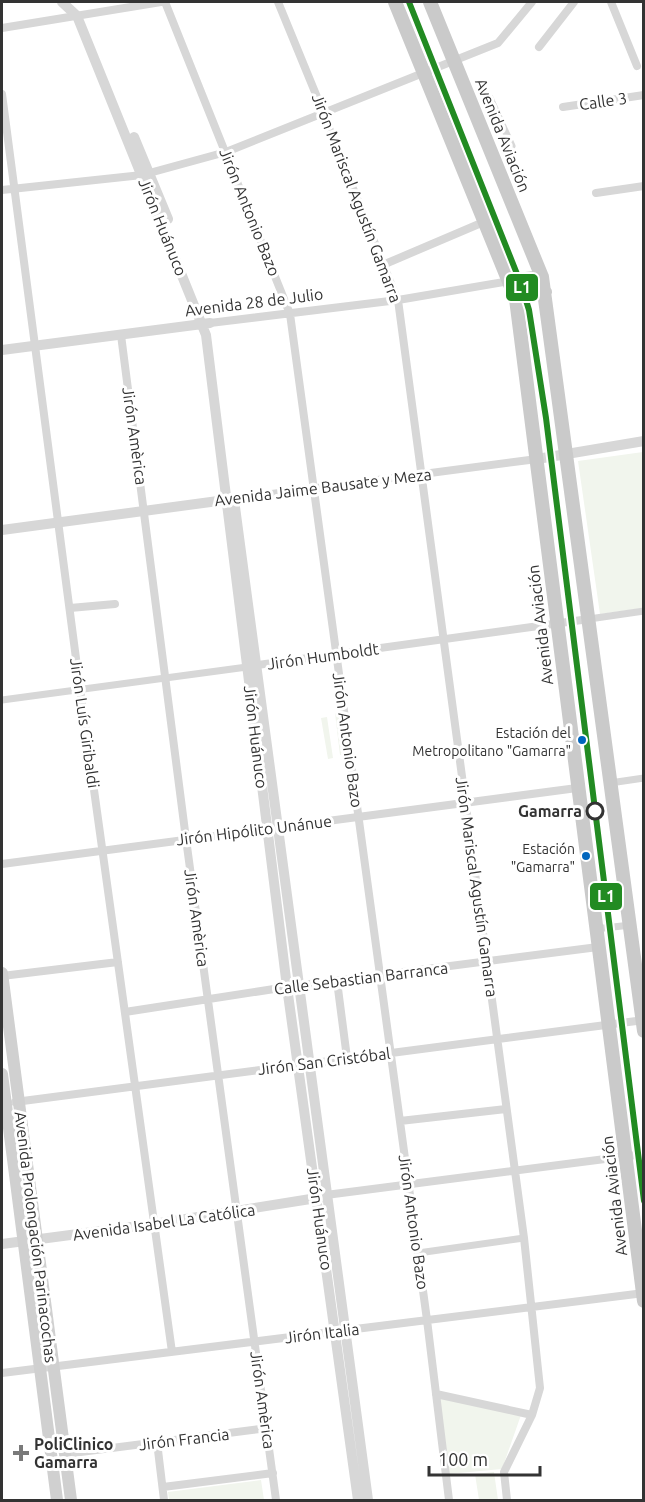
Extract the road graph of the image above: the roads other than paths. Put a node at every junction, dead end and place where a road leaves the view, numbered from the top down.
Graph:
1 (62, 2) edge
2 (71, 2) edge
3 (163, 2) edge
4 (278, 2) edge
5 (395, 2) edge
6 (430, 2) edge
7 (532, 2) edge
8 (574, 2) edge
9 (610, 2) edge
10 (80, 16) junction
11 (2, 28) edge
12 (539, 47) dead end
13 (454, 60) junction
14 (637, 66) dead end
15 (424, 72) junction
16 (2, 94) edge
17 (644, 95) edge
18 (490, 98) dead end
19 (563, 106) dead end
20 (324, 114) junction
21 (512, 146) dead end
22 (226, 152) junction
23 (146, 174) junction
24 (644, 186) edge
25 (14, 189) junction
26 (2, 190) edge
27 (596, 193) dead end
28 (486, 221) junction
29 (385, 264) junction
30 (542, 277) junction
31 (510, 281) junction
32 (545, 292) junction
33 (398, 300) junction
34 (290, 314) junction
35 (207, 324) junction
36 (121, 335) junction
37 (36, 346) junction
38 (2, 350) edge
39 (644, 441) edge
40 (566, 452) junction
41 (537, 459) junction
42 (423, 474) junction
43 (314, 488) junction
44 (230, 499) junction
45 (146, 511) junction
46 (58, 522) junction
47 (2, 530) edge
48 (115, 604) dead end
49 (70, 608) junction
50 (644, 611) edge
51 (589, 619) junction
52 (556, 624) junction
53 (445, 639) junction
54 (336, 654) junction
55 (252, 666) junction
56 (165, 678) junction
57 (80, 689) junction
58 (2, 700) edge
59 (644, 778) edge
60 (610, 783) junction
61 (577, 788) junction
62 (466, 802) junction
63 (358, 817) junction
64 (272, 828) junction
65 (186, 839) junction
66 (102, 850) junction
67 (2, 864) edge
68 (631, 925) junction
69 (595, 929) junction
70 (597, 947) junction
71 (118, 962) junction
72 (487, 962) junction
73 (2, 975) edge
74 (380, 975) junction
75 (337, 981) junction
76 (292, 986) junction
77 (208, 999) junction
78 (125, 1012) junction
79 (643, 1024) edge
80 (608, 1025) junction
81 (497, 1039) junction
82 (390, 1053) junction
83 (347, 1058) junction
84 (304, 1064) junction
85 (2, 1074) edge
86 (218, 1075) junction
87 (135, 1086) junction
88 (19, 1101) junction
89 (5, 1103) junction
90 (506, 1109) junction
91 (400, 1121) junction
92 (644, 1154) edge
93 (626, 1157) junction
94 (515, 1171) junction
95 (408, 1185) junction
96 (320, 1196) junction
97 (236, 1208) junction
98 (154, 1221) junction
99 (36, 1237) junction
100 (2, 1238) edge
101 (22, 1238) junction
102 (524, 1238) junction
103 (2, 1244) edge
104 (418, 1253) junction
105 (643, 1296) edge
106 (532, 1307) junction
107 (427, 1320) junction
108 (341, 1330) junction
109 (255, 1342) junction
110 (172, 1352) junction
111 (53, 1367) junction
112 (40, 1369) junction
113 (2, 1373) edge
114 (436, 1394) junction
115 (350, 1398) junction
116 (532, 1415) junction
117 (267, 1428) junction
118 (157, 1442) junction
119 (65, 1454) junction
120 (273, 1473) junction
121 (163, 1487) junction
122 (57, 1500) edge
123 (71, 1500) edge
124 (164, 1500) edge
125 (276, 1500) edge
126 (358, 1500) edge
127 (368, 1500) edge
128 (449, 1500) edge
129 (507, 1500) edge

1 - 10 street, Jirón Huánuco
2 - 10 street, Jirón Huánuco
3 - 10 street
3 - 22 street, Jirón Antonio Bazo
4 - 20 street, Jirón Mariscal Agustín Gamarra
5 - 15 main road, Avenida Aviación
6 - 13 main road, Avenida Aviación
7 - 13 street
8 - 12 street
9 - 14 street
10 - 11 street
10 - 23 street, Jirón Huánuco
13 - 15 street
13 - 30 main road, Avenida Aviación
15 - 20 street
15 - 28 main road, Avenida Aviación
16 - 25 street, Jirón Luís Giribaldi
17 - 19 street, Calle 3
18 - 21 street
20 - 22 street
20 - 29 street, Jirón Mariscal Agustín Gamarra
22 - 23 street
22 - 34 street, Jirón Antonio Bazo
23 - 25 street
23 - 35 street, Jirón Huánuco
24 - 27 street
25 - 26 street
25 - 37 street, Jirón Luís Giribaldi
28 - 29 street
28 - 31 main road, Avenida Aviación
29 - 33 street, Jirón Mariscal Agustín Gamarra
30 - 31 main road, Avenida 28 de Julio
30 - 32 main road, Avenida Aviación
31 - 32 main road
31 - 33 street, Avenida 28 de Julio
31 - 41 main road, Avenida Aviación
32 - 40 main road, Avenida Aviación
33 - 34 street, Avenida 28 de Julio
33 - 42 street, Jirón Mariscal Agustín Gamarra
34 - 35 street, Avenida 28 de Julio
34 - 43 street, Jirón Antonio Bazo
35 - 36 street, Avenida 28 de Julio
35 - 44 street, Jirón Huánuco
36 - 37 street, Avenida 28 de Julio
36 - 45 street, Jirón Amèrica
37 - 38 street, Avenida 28 de Julio
37 - 46 street, Jirón Luís Giribaldi
39 - 40 street, Avenida Jaime Bausate y Meza
40 - 41 street, Avenida Jaime Bausate y Meza
40 - 51 main road, Avenida Aviación
41 - 42 street, Avenida Jaime Bausate y Meza
41 - 52 main road, Avenida Aviación
42 - 43 street, Avenida Jaime Bausate y Meza
42 - 53 street, Jirón Mariscal Agustín Gamarra
43 - 44 street, Avenida Jaime Bausate y Meza
43 - 54 street, Jirón Antonio Bazo
44 - 45 street, Avenida Jaime Bausate y Meza
44 - 55 street, Jirón Huánuco
45 - 46 street, Avenida Jaime Bausate y Meza
45 - 56 street, Jirón Amèrica
46 - 47 street, Avenida Jaime Bausate y Meza
46 - 49 street, Jirón Luís Giribaldi
48 - 49 street
49 - 57 street, Jirón Luís Giribaldi
50 - 51 street, Jirón Humboldt
51 - 52 street, Jirón Humboldt
51 - 60 main road, Avenida Aviación
52 - 53 street, Jirón Humboldt
52 - 61 main road, Avenida Aviación
53 - 54 street, Jirón Humboldt
53 - 62 street, Jirón Mariscal Agustín Gamarra
54 - 55 street, Jirón Humboldt
54 - 63 street, Jirón Antonio Bazo
55 - 56 street, Jirón Humboldt
55 - 64 street, Jirón Huánuco
56 - 57 street, Jirón Humboldt
56 - 65 street, Jirón Amèrica
57 - 58 street, Jirón Humboldt
57 - 66 street, Jirón Luís Giribaldi
59 - 60 street
60 - 68 main road, Avenida Aviación
61 - 62 street, Jirón Hipólito Unánue
61 - 69 main road, Avenida Aviación
62 - 63 street, Jirón Hipólito Unánue
62 - 72 street, Jirón Mariscal Agustín Gamarra
63 - 64 street, Jirón Hipólito Unánue
63 - 74 street, Jirón Antonio Bazo
64 - 65 street, Jirón Hipólito Unánue
64 - 76 street, Jirón Huánuco
65 - 66 street, Jirón Hipólito Unánue
65 - 77 street, Jirón Amèrica
66 - 67 street, Jirón Hipólito Unánue
66 - 71 street, Jirón Luís Giribaldi
68 - 69 street
68 - 79 main road, Avenida Aviación
69 - 70 main road, Avenida Aviación
70 - 72 street, Calle Sebastian Barranca
70 - 80 main road, Avenida Aviación
71 - 73 street
71 - 78 street, Jirón Luís Giribaldi
72 - 74 street, Calle Sebastian Barranca
72 - 81 street, Jirón Mariscal Agustín Gamarra
73 - 88 main road, Avenida Prolongación Parinacochas
74 - 75 street, Calle Sebastian Barranca
74 - 82 street, Jirón Antonio Bazo
75 - 76 street, Calle Sebastian Barranca
75 - 83 street
76 - 77 street, Calle Sebastian Barranca
76 - 84 street, Jirón Huánuco
77 - 78 street, Calle Sebastian Barranca
77 - 86 street, Jirón Amèrica
78 - 87 street, Jirón Luís Giribaldi
79 - 80 street, Jirón San Cristóbal
80 - 81 street, Jirón San Cristóbal
80 - 93 main road, Avenida Aviación
81 - 82 street, Jirón San Cristóbal
81 - 90 street, Jirón Mariscal Agustín Gamarra
82 - 83 street, Jirón San Cristóbal
82 - 91 street, Jirón Antonio Bazo
83 - 84 street, Jirón San Cristóbal
84 - 86 street, Jirón San Cristóbal
84 - 96 street, Jirón Huánuco
85 - 89 main road, Avenida Prolongación Parinacochas
86 - 87 street, Jirón San Cristóbal
86 - 97 street, Jirón Amèrica
87 - 88 street, Jirón San Cristóbal
87 - 98 street, Jirón Luís Giribaldi
88 - 89 street, Jirón San Cristóbal
88 - 99 main road, Avenida Prolongación Parinacochas
89 - 101 main road, Avenida Prolongación Parinacochas
90 - 91 street
90 - 94 street, Jirón Mariscal Agustín Gamarra
91 - 95 street, Jirón Antonio Bazo
92 - 93 street, Avenida Isabel La Católica
93 - 94 street, Avenida Isabel La Católica
93 - 105 main road, Avenida Aviación
94 - 95 street, Avenida Isabel La Católica
94 - 102 street, Jirón Mariscal Agustín Gamarra
95 - 96 street, Avenida Isabel La Católica
95 - 104 street, Jirón Antonio Bazo
96 - 97 street, Avenida Isabel La Católica
96 - 108 street, Jirón Huánuco
97 - 98 street, Avenida Isabel La Católica
97 - 109 street, Jirón Amèrica
98 - 99 street, Avenida Isabel La Católica
98 - 110 street, Jirón Luís Giribaldi
99 - 101 street, Avenida Isabel La Católica
99 - 111 main road, Avenida Prolongación Parinacochas
100 - 101 street, Avenida Isabel La Católica
101 - 103 street, Avenida Isabel La Católica
101 - 112 main road, Avenida Prolongación Parinacochas
102 - 104 street
102 - 106 street, Jirón Mariscal Agustín Gamarra
104 - 107 street, Jirón Antonio Bazo
105 - 106 street, Jirón Italia
106 - 107 street, Jirón Italia
106 - 116 street, Jirón Mariscal Agustín Gamarra
107 - 108 street, Jirón Italia
107 - 114 street, Jirón Antonio Bazo
108 - 109 street, Jirón Italia
108 - 115 street, Jirón Huánuco
109 - 110 street, Jirón Italia
109 - 117 street, Jirón Amèrica
110 - 111 street, Jirón Italia
111 - 112 street, Jirón Italia
111 - 119 main road, Avenida Prolongación Parinacochas
112 - 113 street, Jirón Italia
112 - 122 main road, Avenida Prolongación Parinacochas
114 - 116 street
114 - 128 street, Jirón Antonio Bazo
115 - 126 street, Jirón Huánuco
115 - 127 street, Jirón Huánuco
116 - 129 street, Jirón Mariscal Agustín Gamarra
117 - 118 street, Jirón Francia
117 - 120 street, Jirón Amèrica
118 - 119 street, Jirón Francia
118 - 121 street
119 - 123 main road, Avenida Prolongación Parinacochas
120 - 121 street
120 - 125 street, Jirón Amèrica
121 - 124 street

